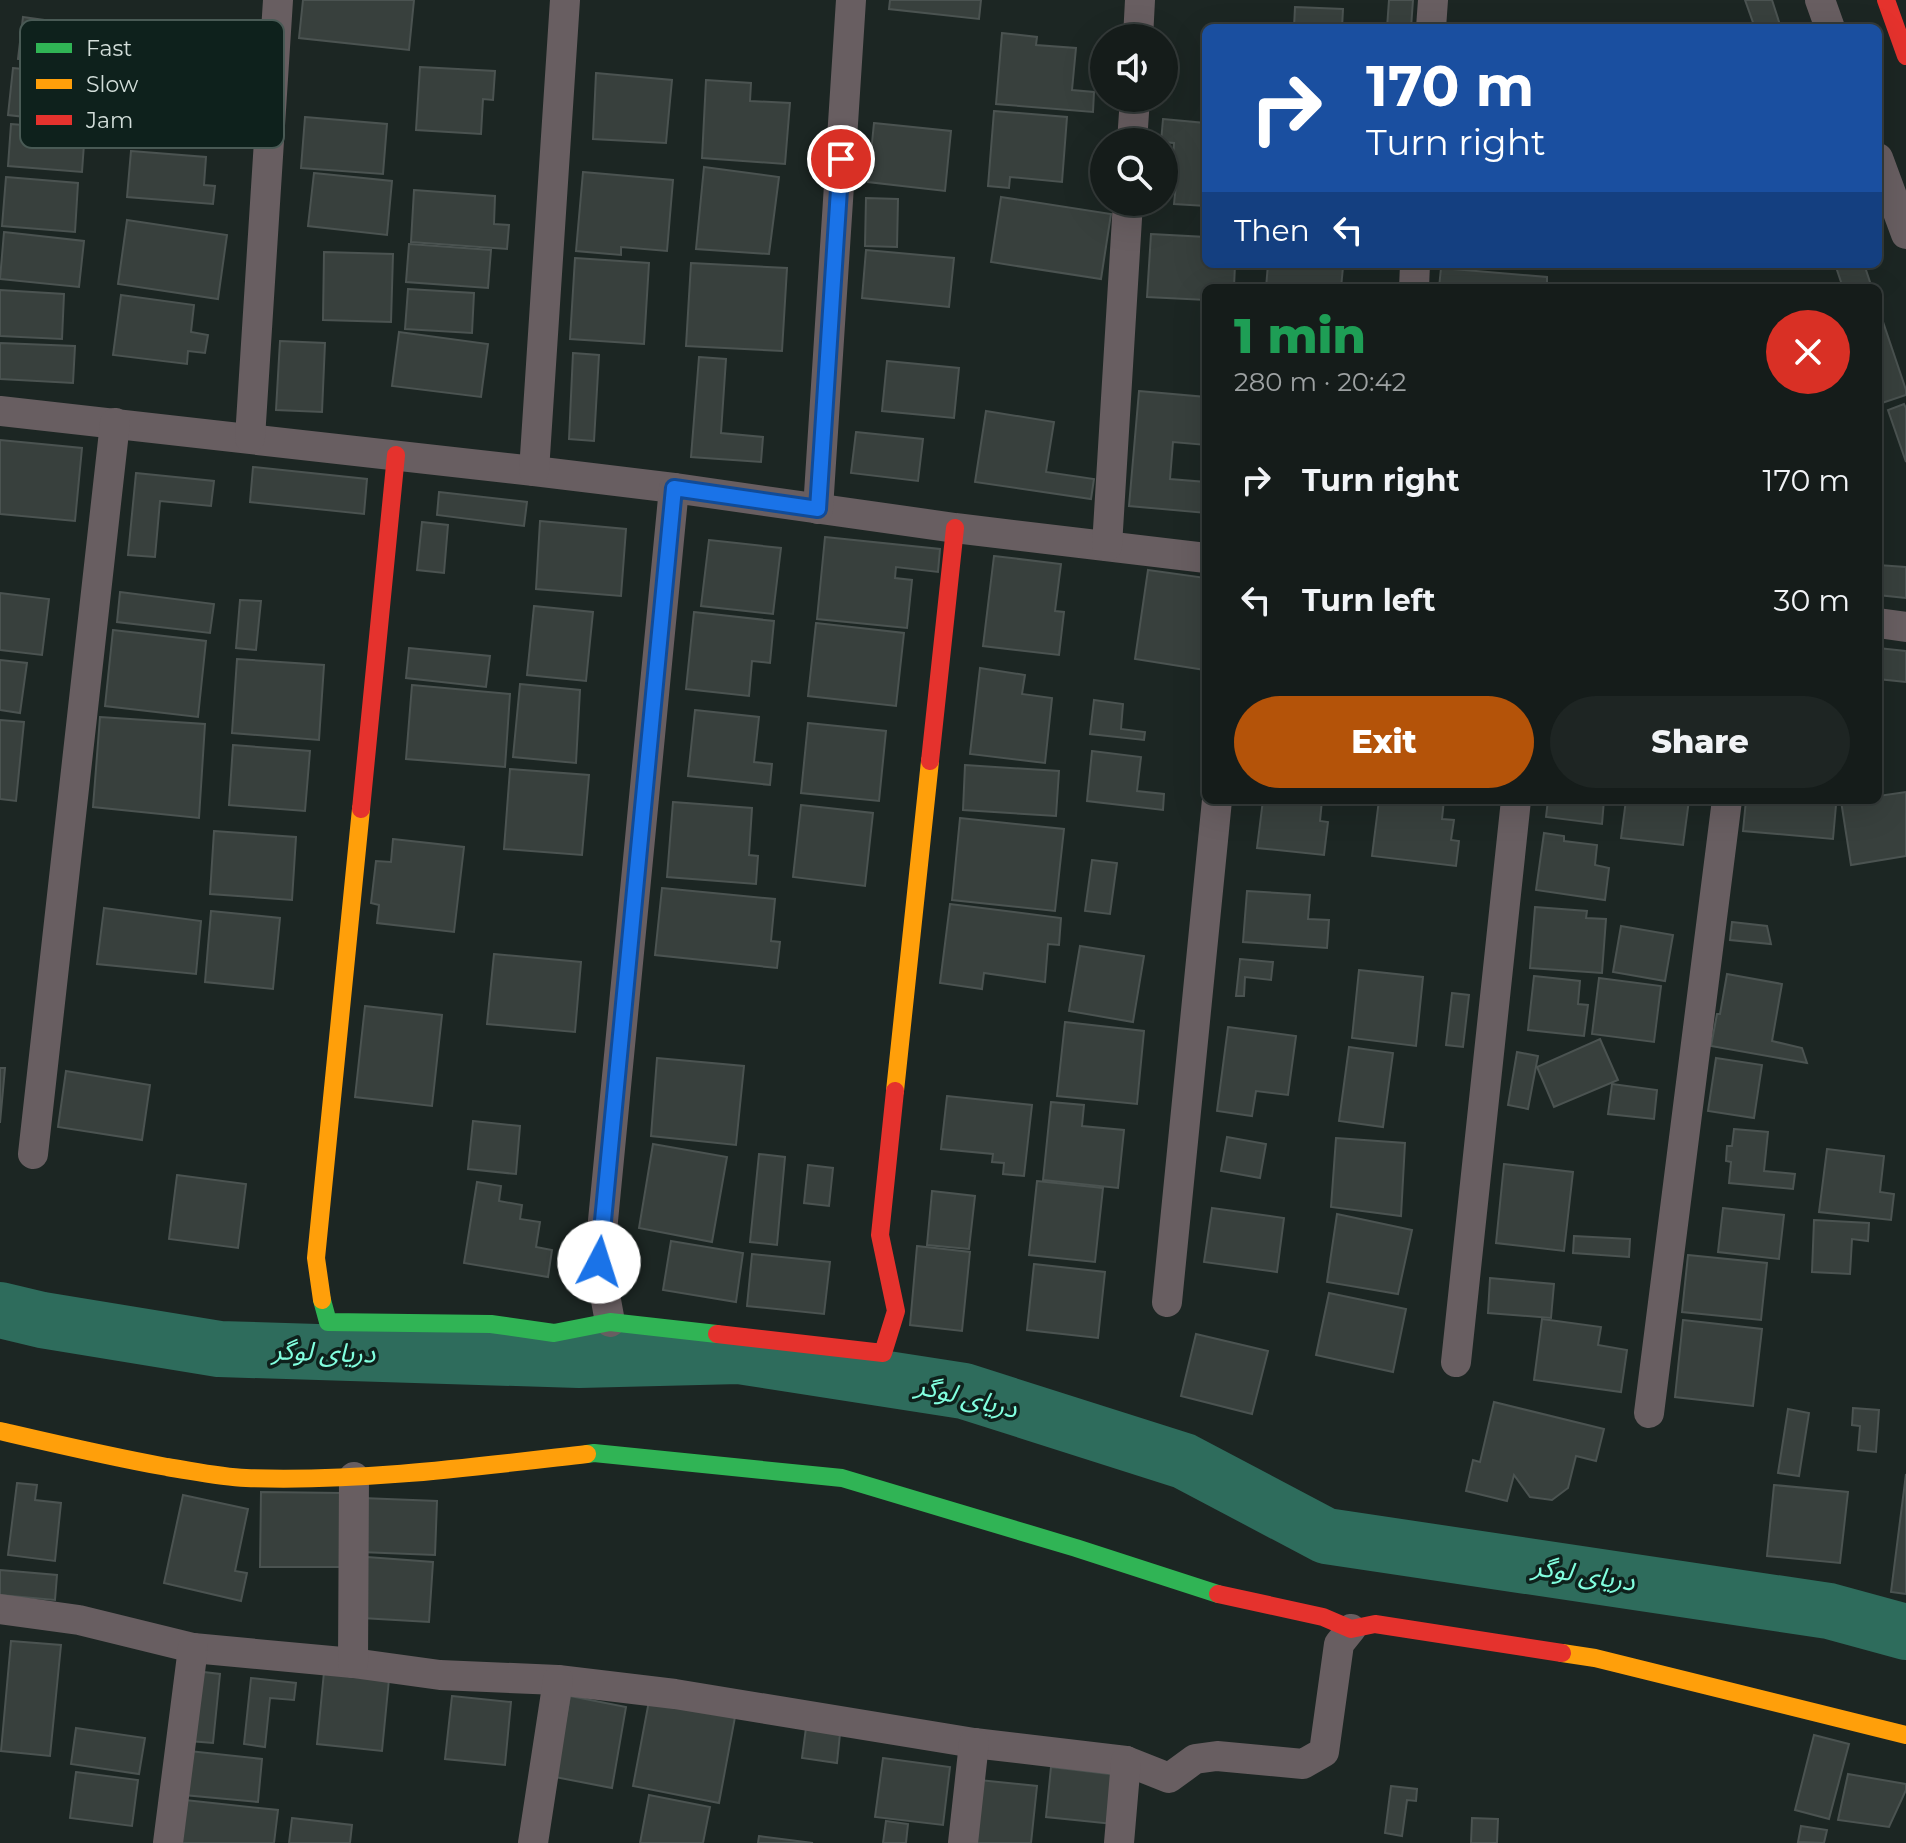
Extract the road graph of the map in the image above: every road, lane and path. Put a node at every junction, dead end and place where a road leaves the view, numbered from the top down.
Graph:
1 (278, 0) edge
2 (565, 0) edge
3 (851, 0) edge
4 (1140, 0) edge
5 (1433, 0) edge
6 (1820, 0) edge
7 (1886, 0) edge
8 (277, 20) edge
9 (1139, 24) edge
10 (1431, 24) edge
11 (1829, 24) edge
12 (1906, 56) edge
13 (269, 148) edge
14 (1882, 169) edge
15 (1127, 216) edge
16 (1906, 234) edge
17 (0, 411) edge
18 (115, 423) junction
19 (250, 438) junction
20 (396, 455) junction
21 (534, 471) junction
22 (674, 488) junction
23 (818, 509) junction
24 (955, 528) junction
25 (1107, 546) junction
26 (1202, 558) edge
27 (1882, 624) edge
28 (1906, 627) edge
29 (1217, 804) edge
30 (1516, 804) edge
31 (1726, 804) edge
32 (33, 1154) dead end
33 (1167, 1302) dead end
34 (610, 1322) junction
35 (1456, 1362) dead end
36 (1649, 1413) dead end
37 (0, 1431) edge
38 (354, 1477) junction
39 (0, 1609) edge
40 (1351, 1629) junction
41 (193, 1648) junction
42 (353, 1663) junction
43 (558, 1680) junction
44 (1906, 1735) edge
45 (974, 1743) junction
46 (1126, 1761) junction
47 (168, 1843) edge
48 (533, 1843) edge
49 (963, 1843) edge
50 (1119, 1843) edge

1 - 8 street
2 - 21 street
3 - 23 street
4 - 9 street
5 - 10 street
6 - 11 street
7 - 12 main road
13 - 19 street
14 - 16 street
15 - 25 street
17 - 18 street
18 - 19 street
18 - 32 street
19 - 20 street
20 - 21 street
20 - 34 main road
21 - 22 street
22 - 23 street
22 - 34 street
23 - 24 street
24 - 25 street
24 - 34 main road
25 - 26 street
27 - 28 street
29 - 33 street
30 - 35 street
31 - 36 street
37 - 38 main road
38 - 40 main road
38 - 42 street
39 - 41 street
40 - 44 main road
40 - 46 street
41 - 42 street
41 - 47 street
42 - 43 street
43 - 45 street
43 - 48 street
45 - 46 street
45 - 49 street
46 - 50 street

